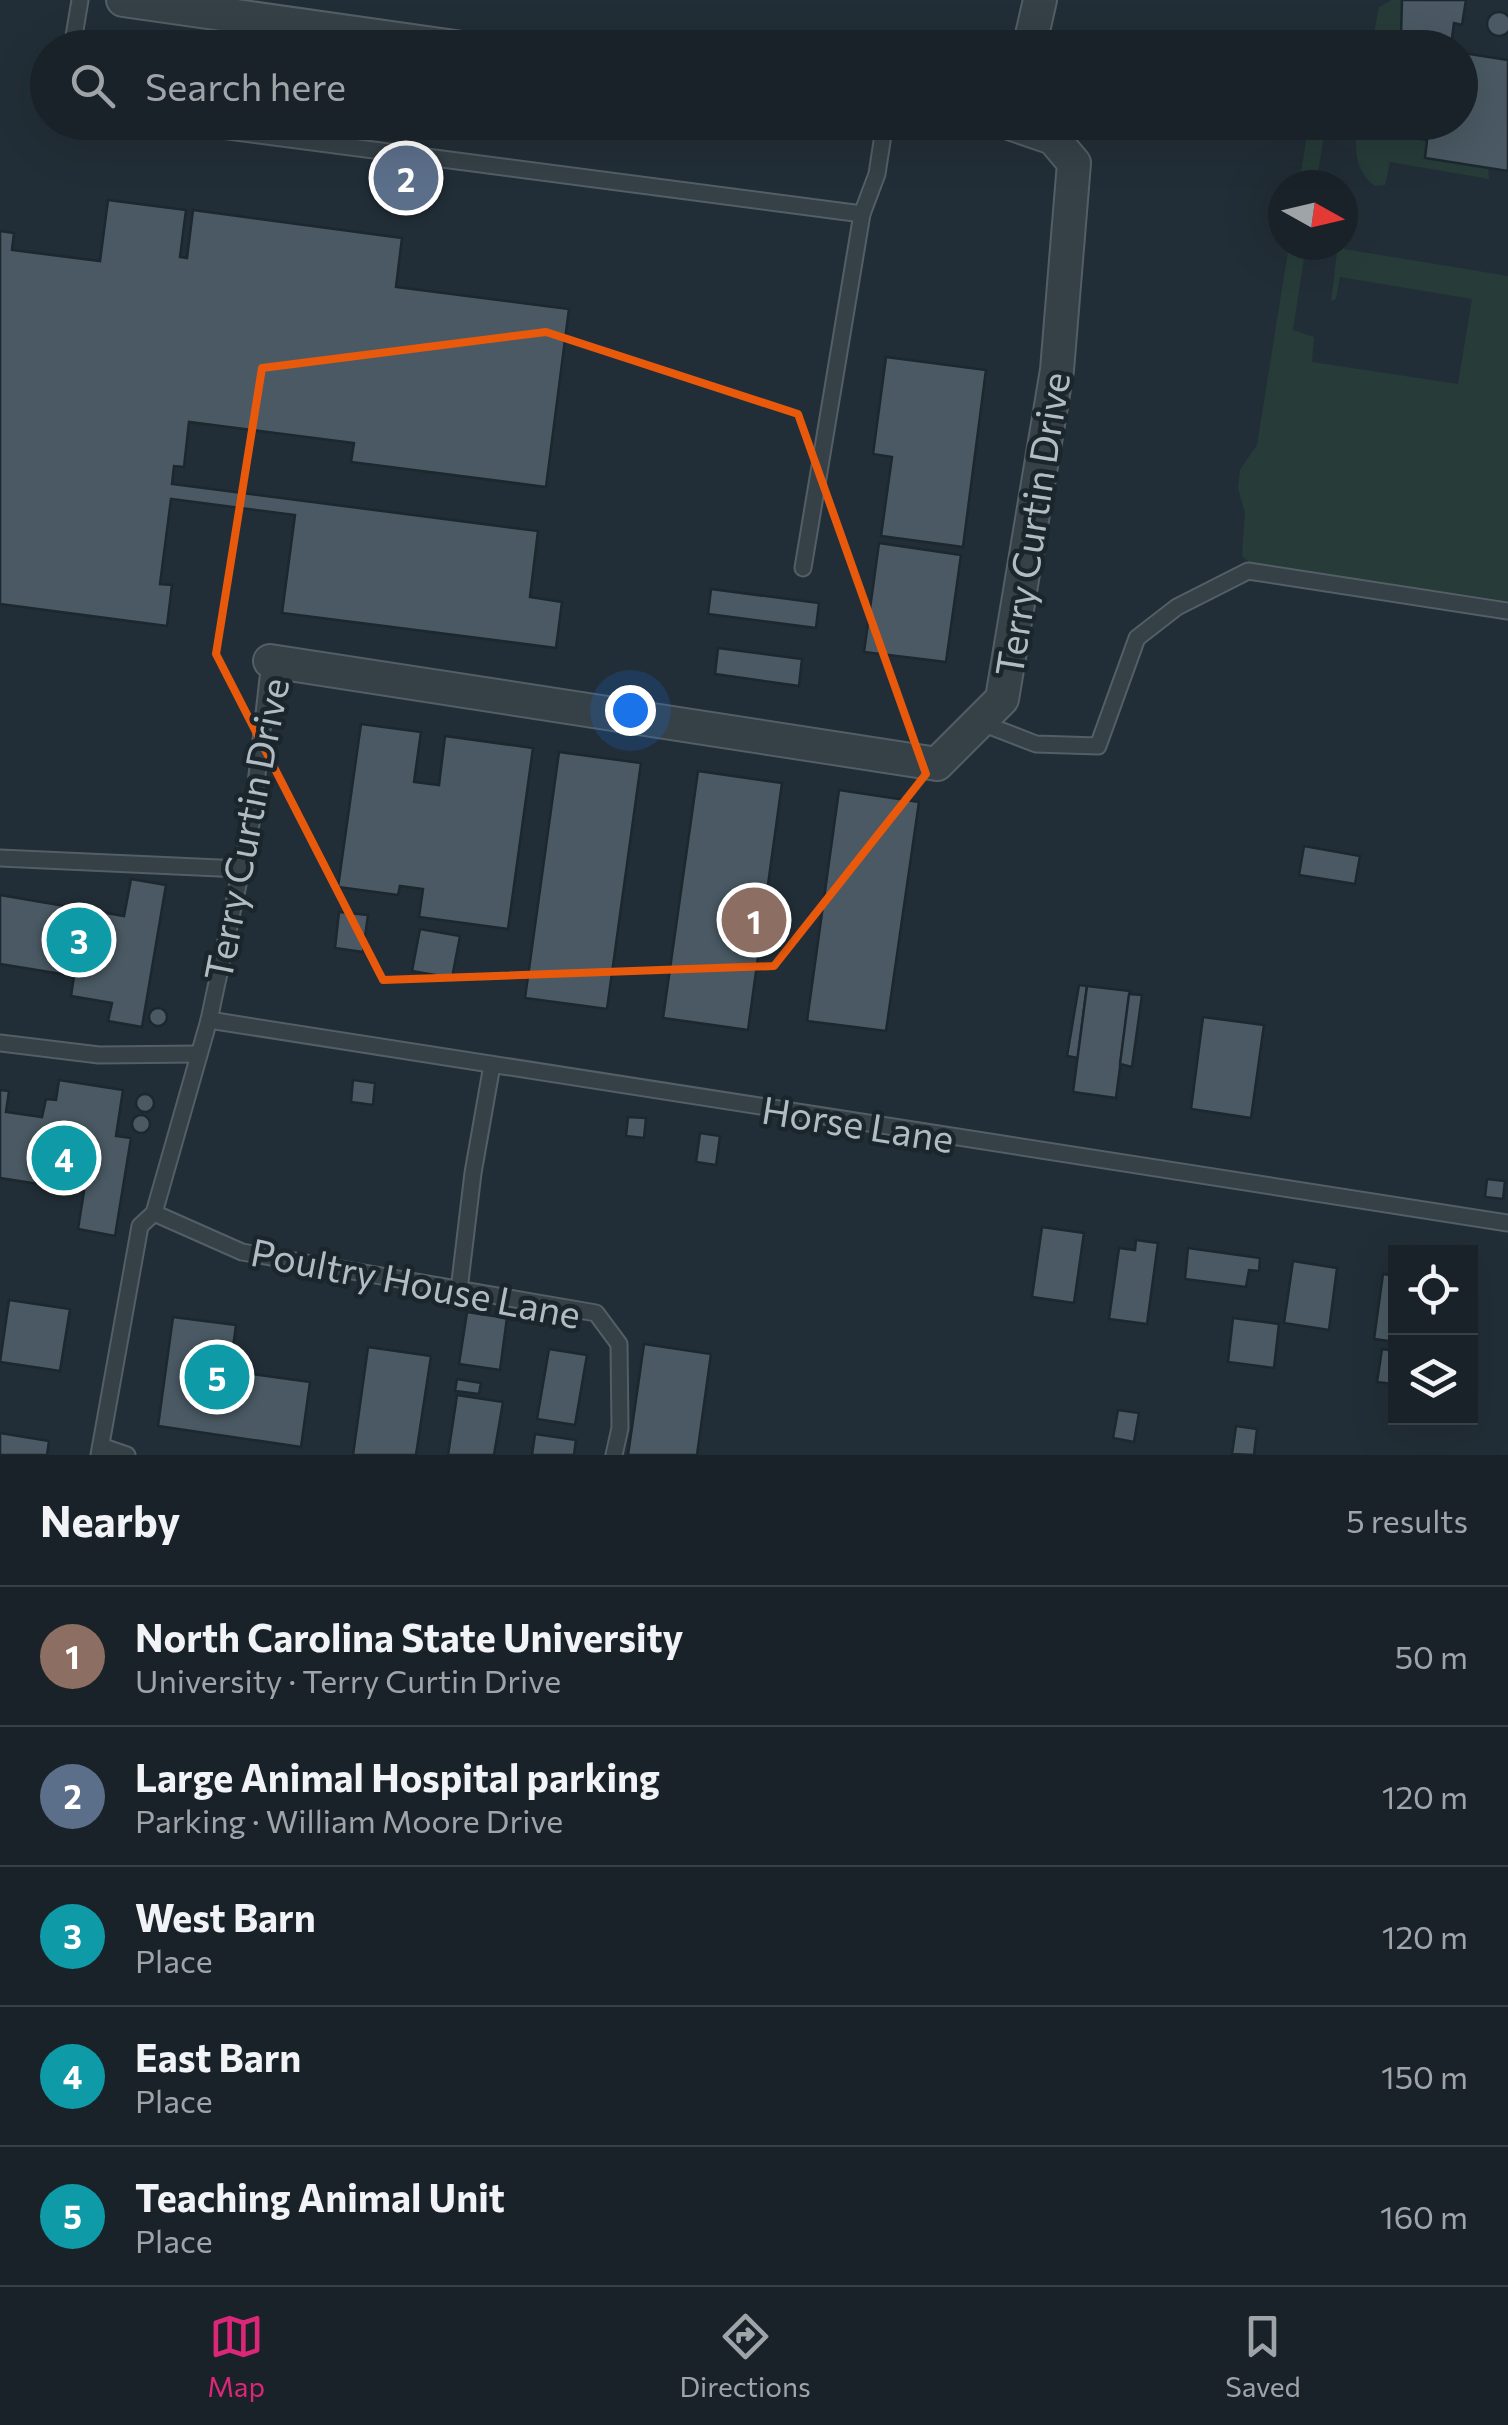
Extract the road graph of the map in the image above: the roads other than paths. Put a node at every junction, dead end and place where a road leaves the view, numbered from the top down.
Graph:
1 (80, 0) edge
2 (123, 0) edge
3 (1040, 0) edge
4 (75, 30) edge
5 (335, 30) edge
6 (1033, 30) edge
7 (297, 140) edge
8 (882, 140) edge
9 (1056, 140) edge
10 (862, 214) junction
11 (802, 568) dead end
12 (1508, 611) edge
13 (270, 661) joint
14 (979, 722) junction
15 (0, 858) edge
16 (242, 869) junction
17 (208, 1020) junction
18 (0, 1042) edge
19 (200, 1054) junction
20 (492, 1064) junction
21 (154, 1213) junction
22 (1508, 1223) edge
23 (459, 1290) junction
24 (100, 1451) edge
25 (127, 1455) edge
26 (614, 1455) edge

1 - 4 lane
2 - 5 street
3 - 6 street
7 - 10 lane
8 - 10 lane
9 - 14 street, Terry Curtin Drive
10 - 11 lane
12 - 14 lane
13 - 14 street, Terry Curtin Drive
13 - 16 lane, Terry Curtin Drive
15 - 16 lane
16 - 17 lane, Terry Curtin Drive
17 - 19 lane, Terry Curtin Drive
17 - 20 lane, Horse Lane
18 - 19 lane
19 - 21 lane, Terry Curtin Drive
20 - 22 lane, Horse Lane
20 - 23 lane
21 - 23 lane, Poultry House Lane
21 - 24 lane, Terry Curtin Drive
23 - 26 lane, Poultry House Lane
24 - 25 lane

